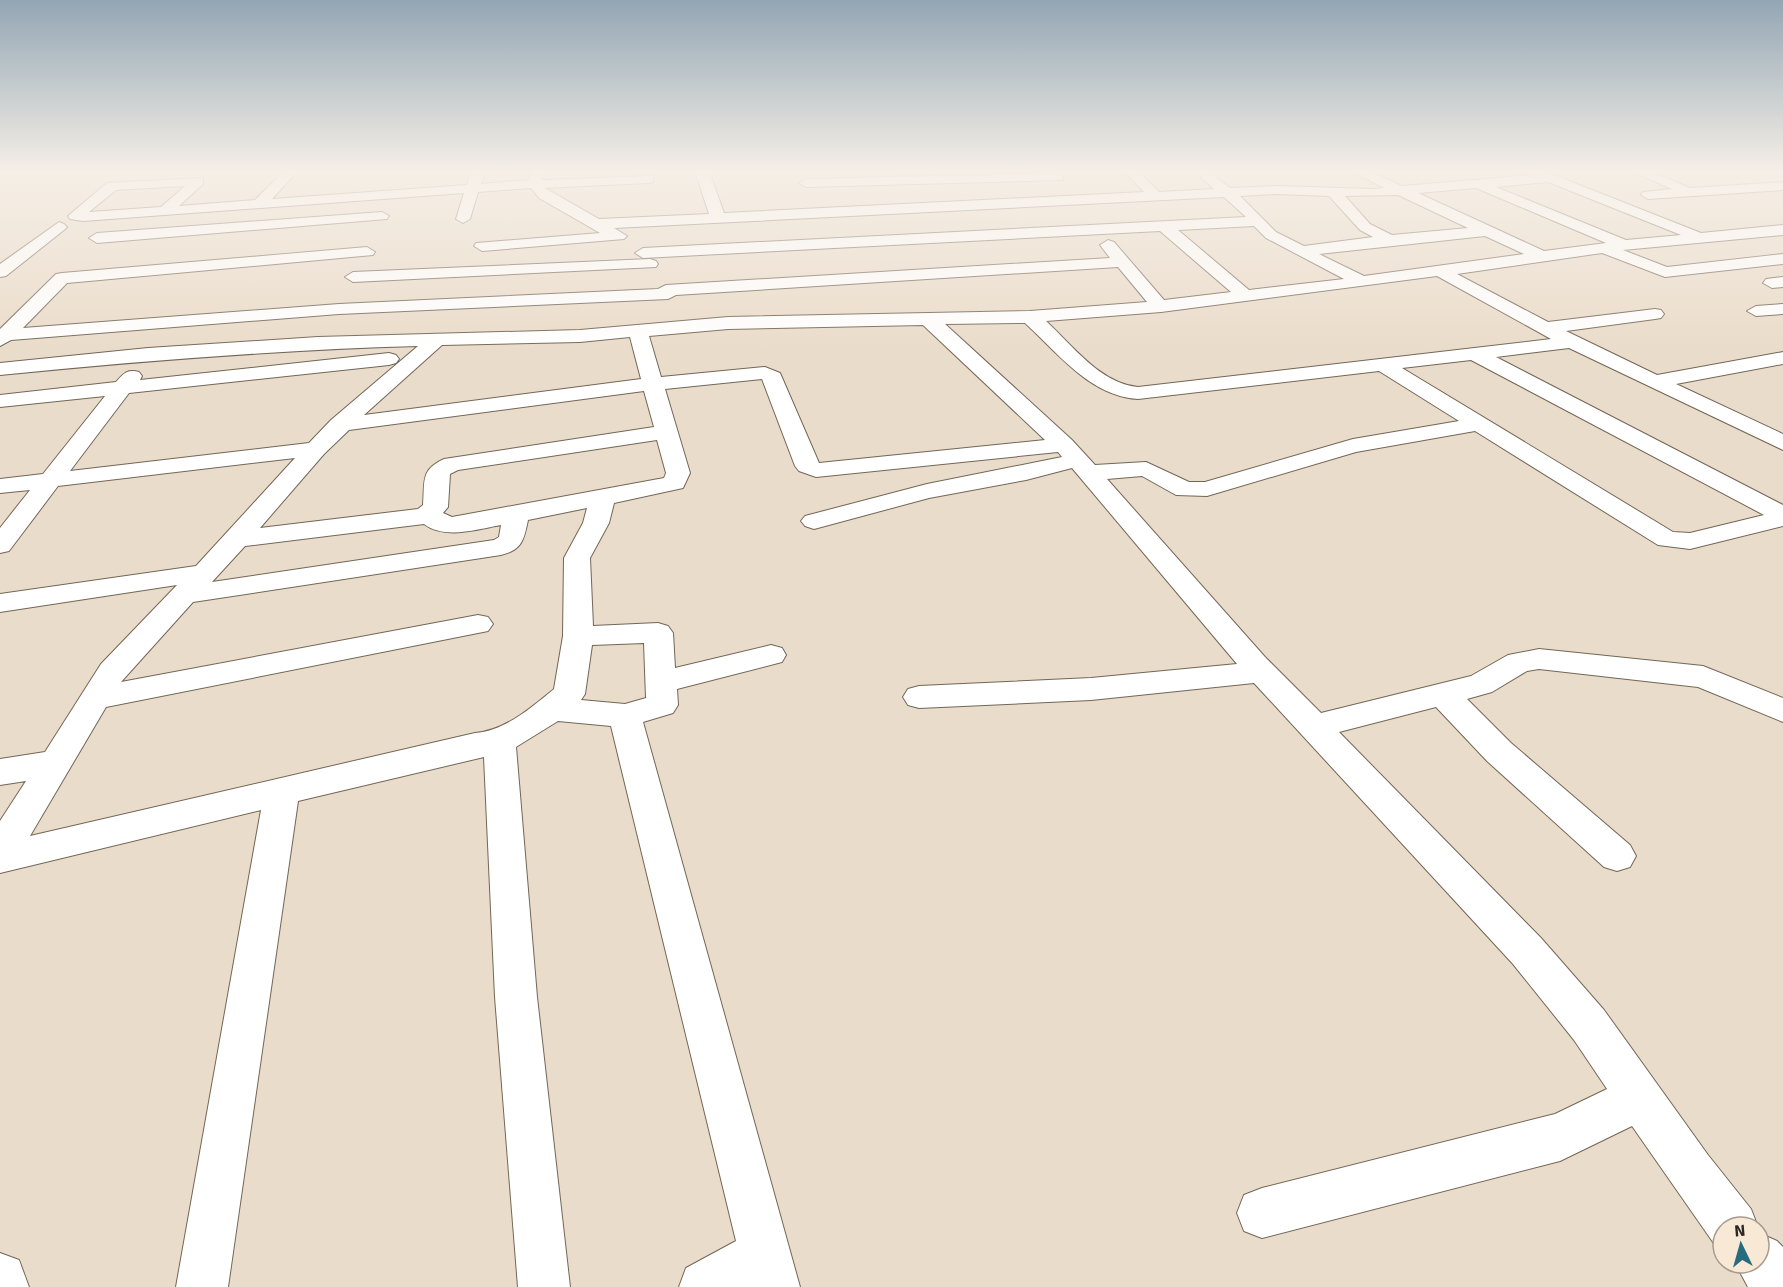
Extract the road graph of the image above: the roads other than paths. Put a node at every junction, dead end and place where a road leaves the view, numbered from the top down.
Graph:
1 (55, 231) edge
2 (187, 231) edge
3 (376, 231) edge
4 (485, 231) edge
5 (608, 231) edge
6 (1060, 231) edge
7 (1096, 231) edge
8 (1171, 231) edge
9 (1268, 231) edge
10 (1374, 231) edge
11 (1492, 231) joint
12 (1591, 231) edge
13 (1686, 231) edge
14 (1771, 231) edge
15 (258, 237) dead end
16 (619, 237) junction
17 (1701, 237) junction
18 (97, 238) dead end
19 (1390, 240) junction
20 (1208, 241) dead end
21 (173, 242) dead end
22 (1186, 242) junction
23 (1164, 244) dead end
24 (832, 245) junction
25 (1625, 245) junction
26 (482, 246) junction
27 (1131, 246) dead end
28 (1109, 247) junction
29 (1603, 248) junction
30 (30, 250) junction
31 (1302, 251) junction
32 (0, 252) edge
33 (367, 252) junction
34 (1541, 256) junction
35 (647, 259) junction
36 (1783, 259) edge
37 (242, 262) junction
38 (1119, 262) junction
39 (152, 269) junction
40 (1444, 270) junction
41 (0, 272) edge
42 (473, 272) junction
43 (844, 280) junction
44 (1362, 282) junction
45 (344, 292) junction
46 (1245, 296) junction
47 (673, 306) junction
48 (1161, 307) junction
49 (1783, 309) edge
50 (1756, 311) dead end
51 (49, 312) dead end
52 (25, 314) junction
53 (1655, 314) dead end
54 (1030, 317) junction
55 (927, 318) junction
56 (1545, 328) junction
57 (638, 332) junction
58 (2, 337) edge
59 (1572, 342) junction
60 (318, 343) junction
61 (426, 348) junction
62 (1473, 353) junction
63 (148, 354) junction
64 (1783, 358) edge
65 (1380, 363) junction
66 (1754, 365) junction
67 (0, 369) edge
68 (1783, 377) edge
69 (1653, 382) junction
70 (653, 384) junction
71 (125, 386) junction
72 (0, 401) edge
73 (1478, 424) junction
74 (339, 425) junction
75 (666, 432) junction
76 (1783, 443) edge
77 (316, 448) junction
78 (1076, 459) junction
79 (53, 478) junction
80 (0, 486) edge
81 (602, 499) junction
82 (428, 514) junction
83 (516, 515) junction
84 (1783, 516) edge
85 (814, 520) dead end
86 (237, 539) junction
87 (0, 545) edge
88 (203, 573) junction
89 (183, 596) junction
90 (0, 603) edge
91 (478, 624) dead end
92 (578, 636) junction
93 (771, 654) dead end
94 (1262, 672) junction
95 (661, 682) junction
96 (1442, 693) junction
97 (919, 697) dead end
98 (95, 698) junction
99 (551, 709) junction
100 (1783, 711) edge
101 (626, 716) junction
102 (1314, 727) junction
103 (494, 744) junction
104 (54, 763) junction
105 (0, 772) edge
106 (282, 791) junction
107 (0, 853) edge
108 (1617, 856) dead end
109 (0, 858) edge
110 (1639, 1098) junction
111 (1262, 1213) dead end
112 (1724, 1215) edge
113 (770, 1270) edge
114 (1771, 1274) edge
115 (0, 1279) edge
116 (3, 1287) edge
117 (202, 1287) edge
118 (544, 1287) edge
119 (705, 1287) edge
120 (1782, 1287) edge

1 - 30 street
2 - 18 street
3 - 33 street
4 - 26 street
5 - 16 street
6 - 24 street
7 - 28 street
8 - 22 street
9 - 31 street
10 - 19 street
11 - 19 street
11 - 34 street
12 - 25 street
13 - 17 street
14 - 17 street
15 - 37 street
16 - 26 street
16 - 35 street
17 - 25 street
19 - 31 street
19 - 40 street
20 - 22 street
21 - 39 street
22 - 23 street
22 - 46 street
24 - 35 street
24 - 43 street
25 - 29 street
26 - 42 street
27 - 28 street
28 - 38 street
29 - 34 street
29 - 36 street
30 - 32 street
30 - 41 street
31 - 44 street
33 - 37 street
33 - 45 street
34 - 40 street
35 - 42 street
35 - 47 street
37 - 39 street
38 - 43 street
38 - 48 street
39 - 52 street
40 - 44 street
40 - 56 street
42 - 45 street
43 - 47 street
44 - 46 street
45 - 47 street
45 - 58 street
45 - 60 street
46 - 48 street
47 - 55 street
47 - 57 street
48 - 54 street
49 - 50 street
51 - 52 street
52 - 58 street
53 - 56 street
54 - 55 street
54 - 65 street
55 - 78 street
56 - 59 street
57 - 61 street
57 - 70 street
59 - 62 street
59 - 69 street
60 - 61 street
60 - 63 street
61 - 71 street
61 - 74 street
62 - 65 street
62 - 84 street
63 - 67 street
63 - 71 street
64 - 66 street
65 - 73 street
66 - 68 street
66 - 69 street
69 - 76 street
70 - 74 street
70 - 75 street
70 - 78 street
71 - 72 street
71 - 79 street
73 - 78 street
73 - 84 street
74 - 77 street
75 - 81 street
75 - 82 street
77 - 79 street
77 - 86 street
78 - 85 street
78 - 94 street
79 - 80 street
79 - 87 street
81 - 83 street
81 - 92 street
82 - 83 street
82 - 86 street
83 - 89 street
86 - 88 street
88 - 89 street
88 - 90 street
89 - 98 street
91 - 98 street
92 - 95 street
92 - 99 street
93 - 95 street
94 - 97 street
94 - 102 street
95 - 101 street
96 - 100 street
96 - 102 street
96 - 108 street
98 - 104 street
99 - 101 street
99 - 103 street
101 - 113 street
102 - 110 street
103 - 106 street
103 - 118 street
104 - 105 street
104 - 107 street
106 - 109 street
106 - 117 street
110 - 111 street
110 - 112 street
113 - 119 street
114 - 120 street
115 - 116 street

